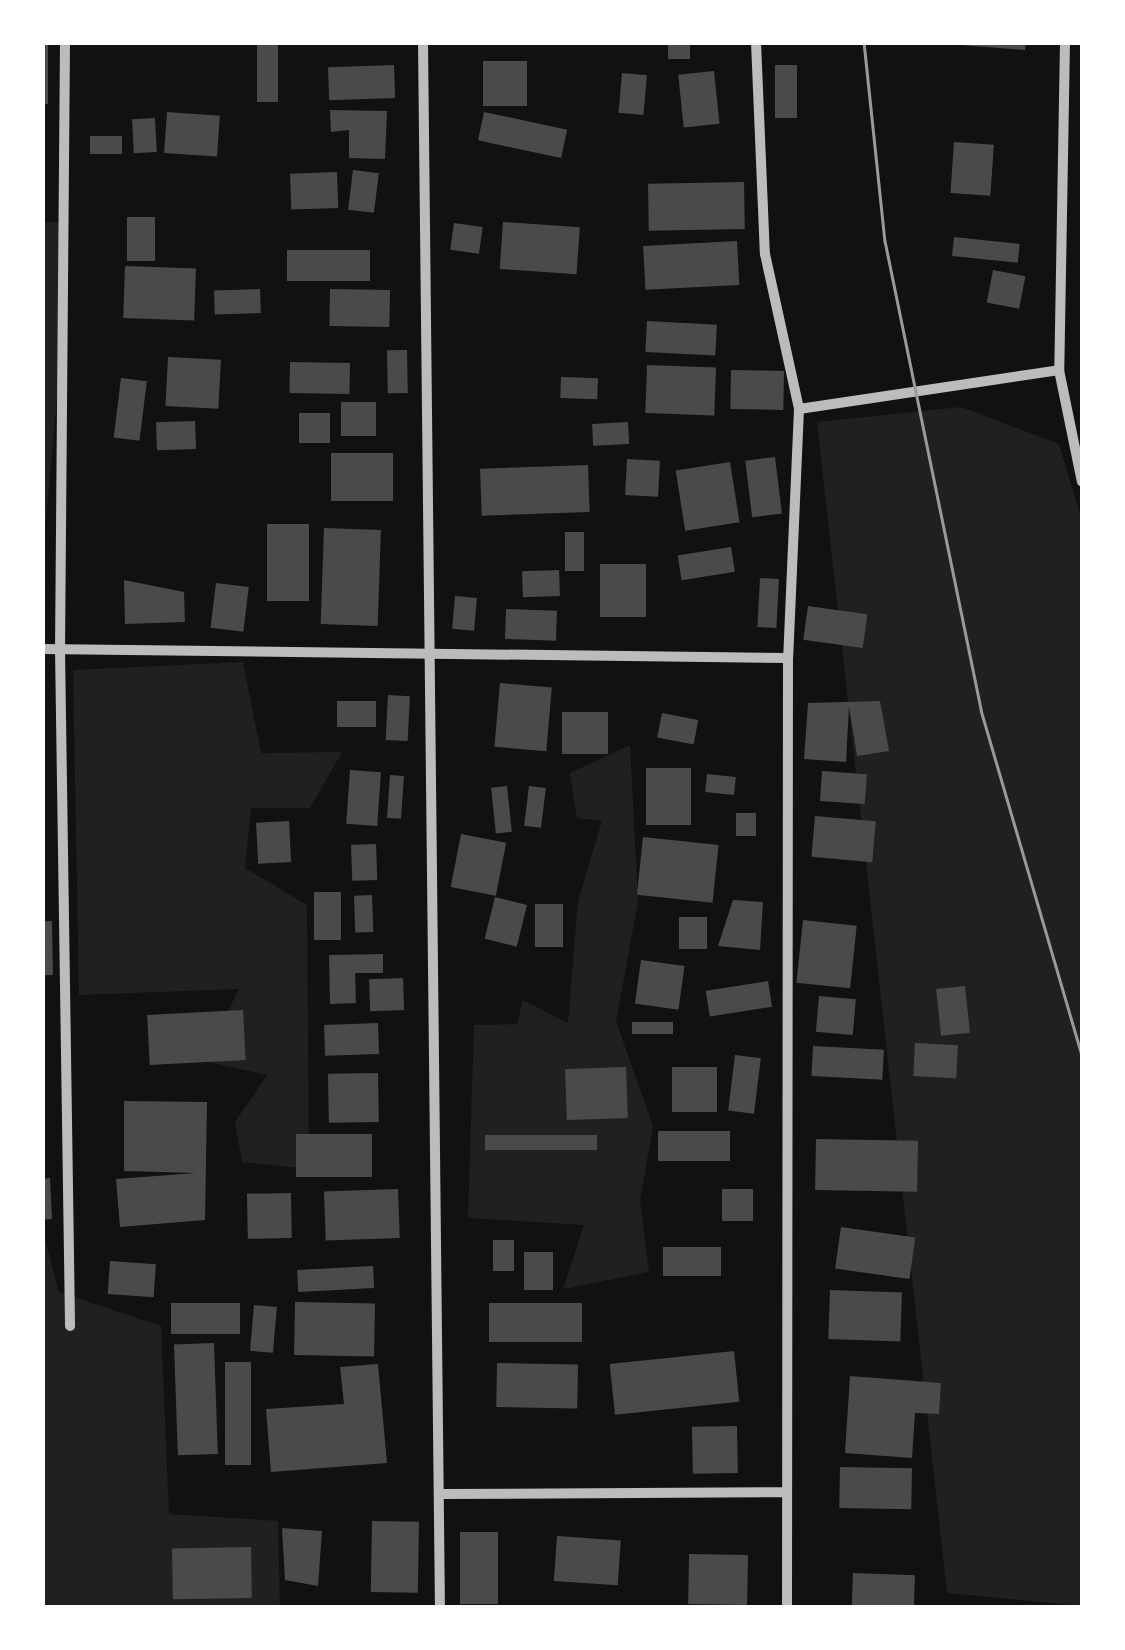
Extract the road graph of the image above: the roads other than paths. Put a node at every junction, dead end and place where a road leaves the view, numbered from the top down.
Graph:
1 (66, 42) edge
2 (423, 42) edge
3 (756, 42) edge
4 (1065, 42) edge
5 (1059, 370) junction
6 (800, 409) junction
7 (1082, 482) edge
8 (42, 649) edge
9 (60, 649) junction
10 (427, 658) junction
11 (788, 658) junction
12 (70, 1326) dead end
13 (786, 1492) junction
14 (442, 1494) junction
15 (440, 1608) edge
16 (787, 1608) edge

1 - 9 street
2 - 10 street
3 - 6 street
4 - 5 street
5 - 6 street
5 - 7 street
6 - 11 street
8 - 9 street
9 - 10 street
9 - 12 street
10 - 11 street
10 - 14 street
11 - 13 street
13 - 14 street
13 - 16 street
14 - 15 street

